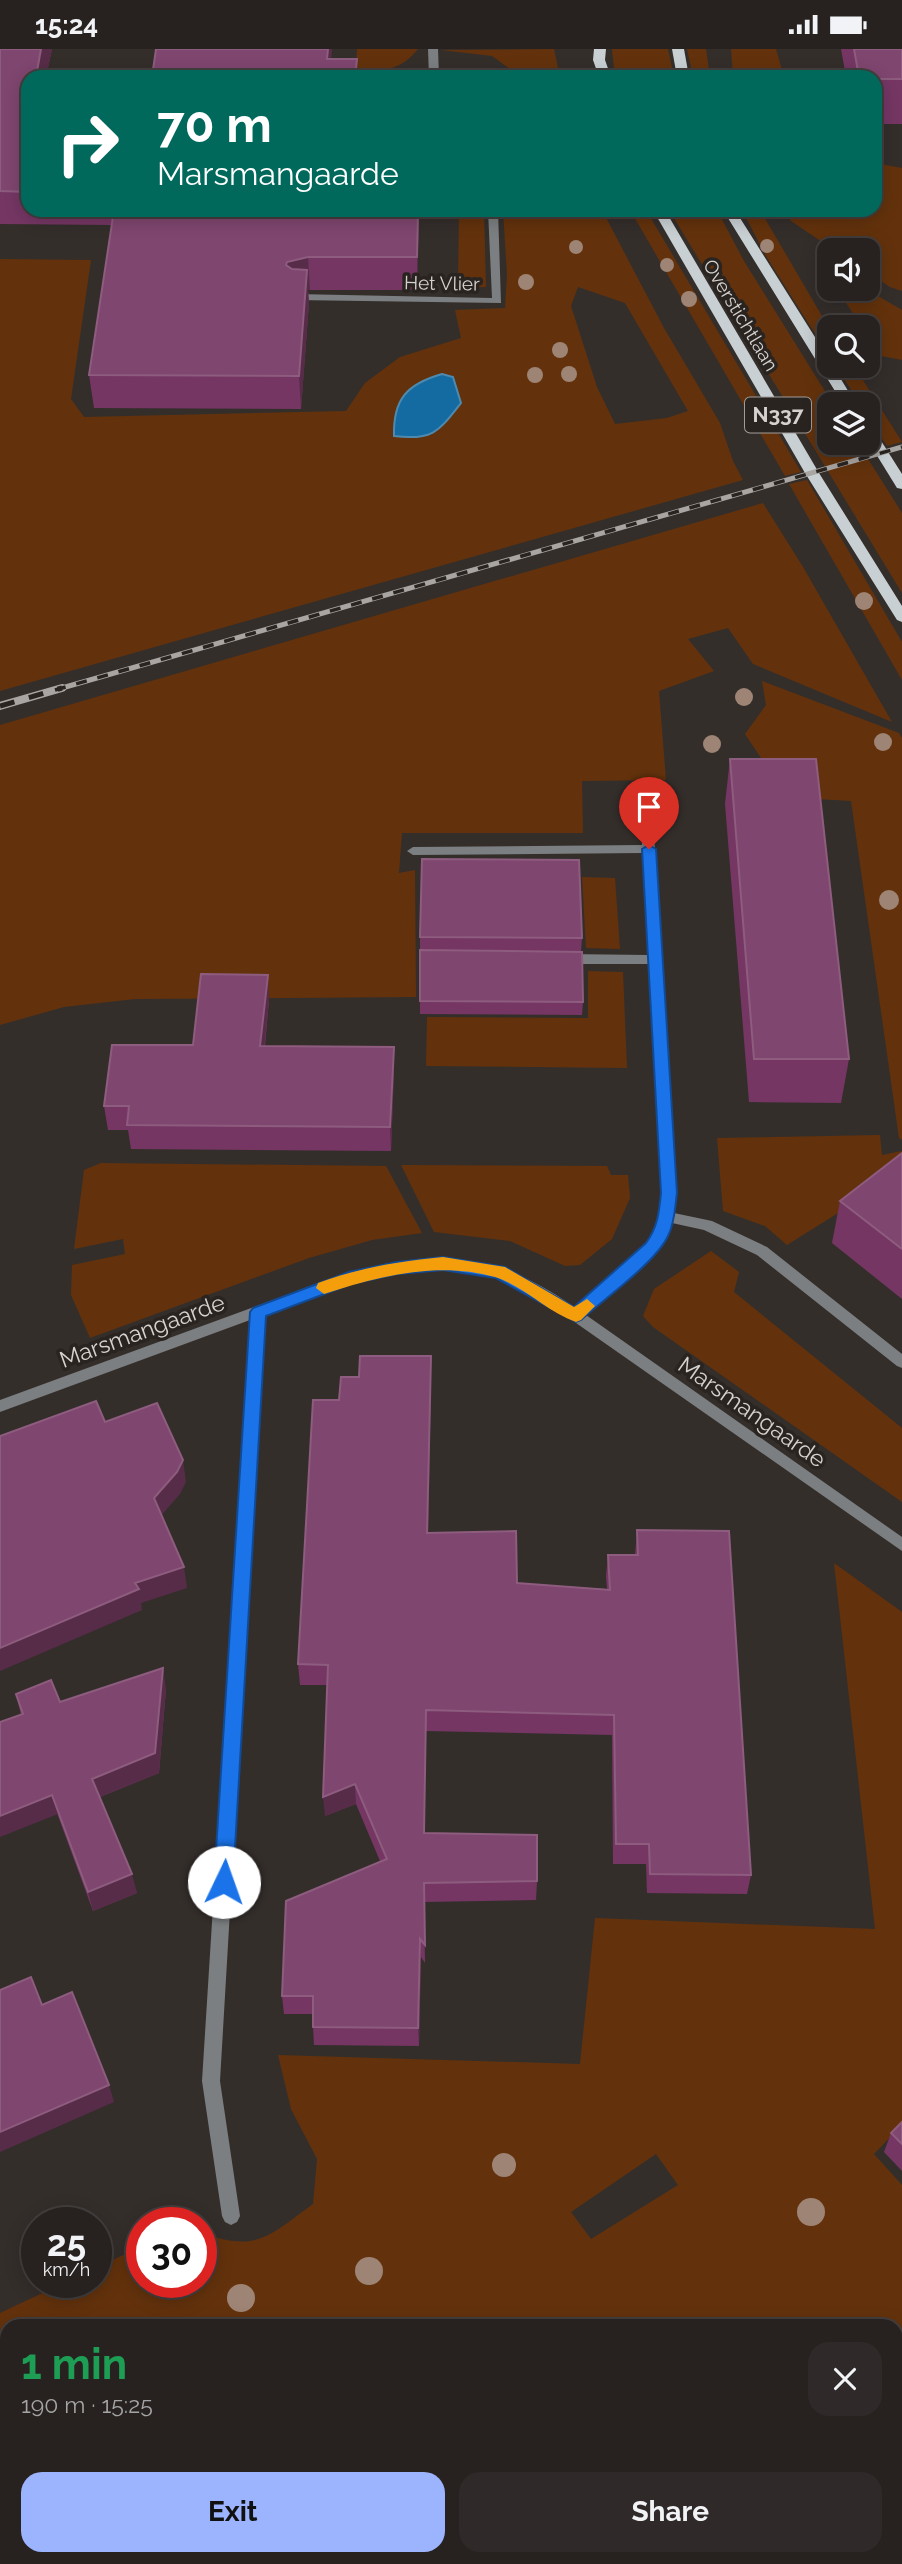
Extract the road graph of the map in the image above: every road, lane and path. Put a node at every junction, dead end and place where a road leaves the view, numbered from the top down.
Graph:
1 (433, 49) edge
2 (600, 49) edge
3 (678, 49) edge
4 (434, 70) edge
5 (603, 70) edge
6 (682, 70) edge
7 (493, 217) edge
8 (663, 217) edge
9 (733, 217) edge
10 (295, 297) edge
11 (843, 392) edge
12 (880, 450) edge
13 (902, 485) edge
14 (902, 617) edge
15 (647, 826) dead end
16 (649, 849) junction
17 (413, 851) dead end
18 (545, 958) edge
19 (654, 960) junction
20 (667, 1217) junction
21 (258, 1312) junction
22 (576, 1316) junction
23 (902, 1362) edge
24 (0, 1406) edge
25 (902, 1545) edge
26 (231, 2215) dead end

1 - 4 street
2 - 5 main road
3 - 6 main road
7 - 10 street, Het Vlier
8 - 14 main road, Overstichtlaan / N337
9 - 11 main road, Overstichtlaan / N337
12 - 13 main road
15 - 16 street
16 - 17 street
16 - 19 street
18 - 19 street
19 - 20 street
20 - 22 street
20 - 23 street
21 - 22 street, Marsmangaarde
21 - 24 street, Marsmangaarde
21 - 26 street
22 - 25 street, Marsmangaarde

